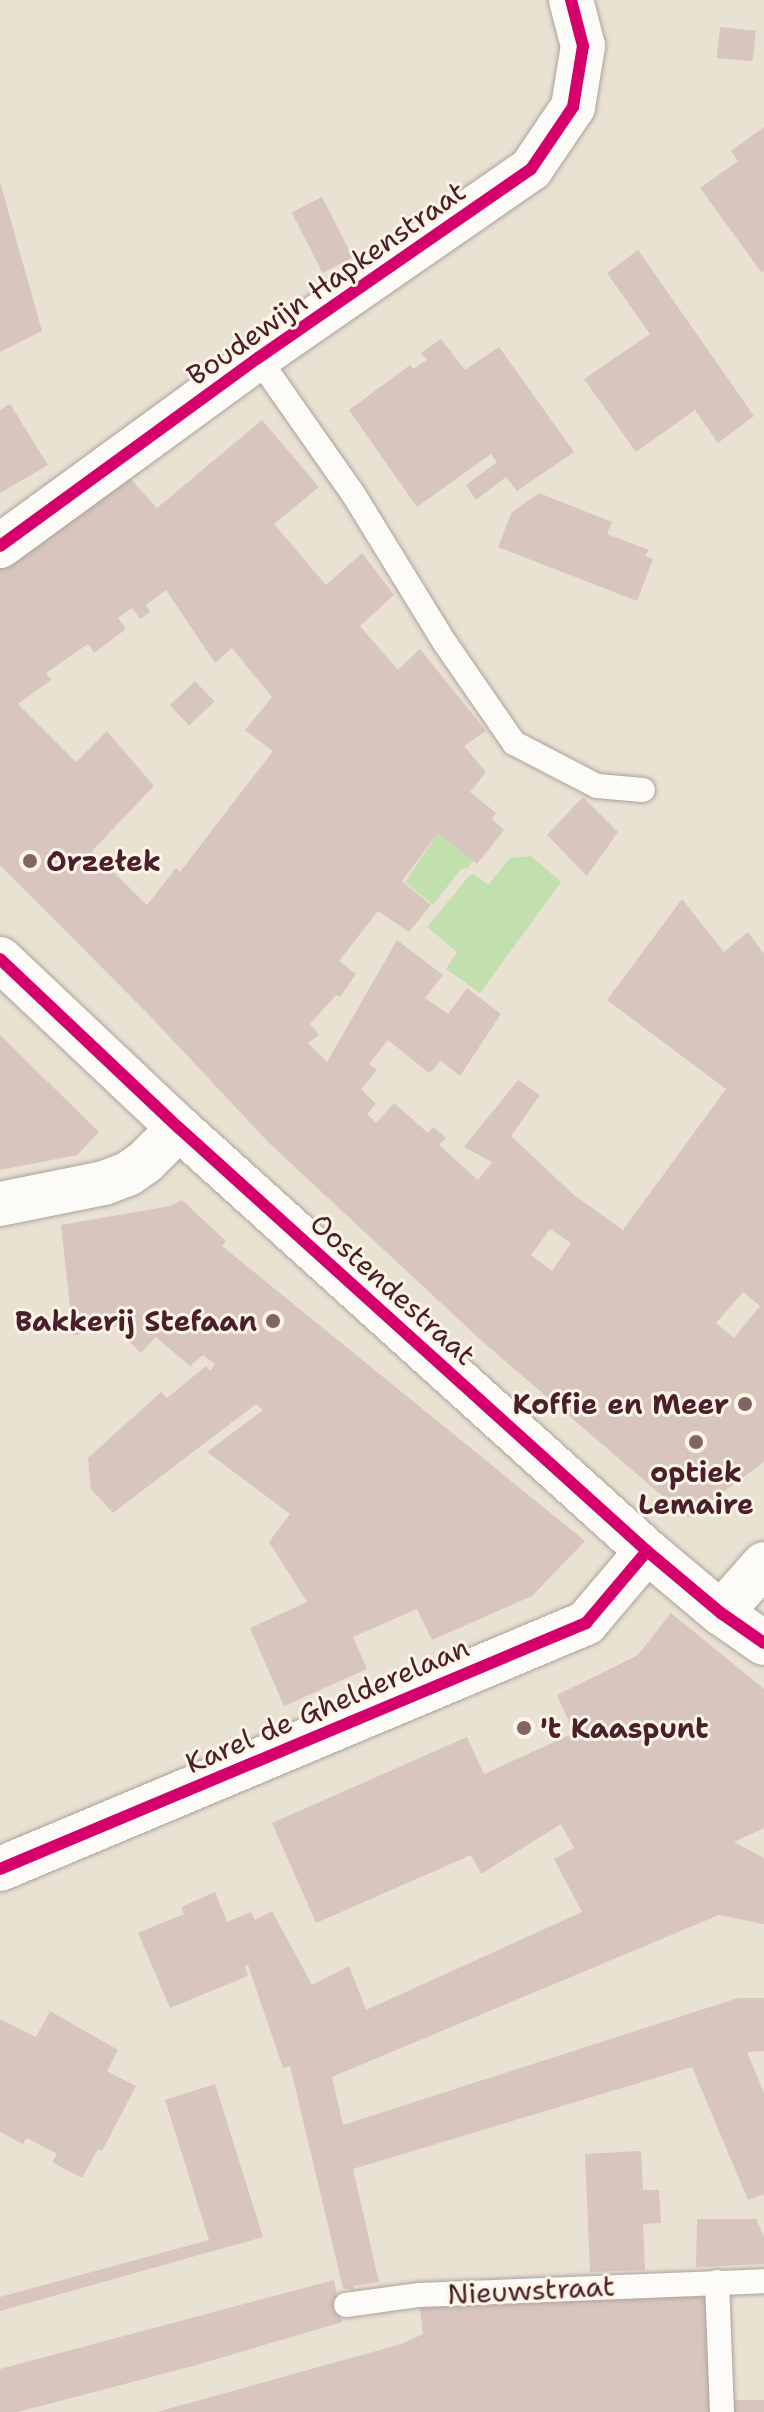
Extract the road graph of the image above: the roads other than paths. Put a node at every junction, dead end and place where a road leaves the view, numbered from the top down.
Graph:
1 (571, 0) edge
2 (258, 358) junction
3 (0, 546) edge
4 (643, 790) dead end
5 (0, 959) edge
6 (179, 1128) junction
7 (0, 1204) edge
8 (647, 1551) junction
9 (764, 1564) edge
10 (721, 1613) junction
11 (764, 1643) edge
12 (0, 1869) edge
13 (764, 2281) edge
14 (717, 2282) junction
15 (346, 2305) dead end
16 (722, 2412) edge

1 - 2 street, Boudewijn Hapkenstraat
2 - 3 street, Boudewijn Hapkenstraat
2 - 4 lane
5 - 6 street, Oostendestraat
6 - 7 street
6 - 8 street, Oostendestraat
8 - 10 street, Oostendestraat
8 - 12 street, Karel de Ghelderelaan
9 - 10 street
10 - 11 street, Oostendestraat
13 - 14 lane, Nieuwstraat
14 - 15 lane, Nieuwstraat
14 - 16 lane

